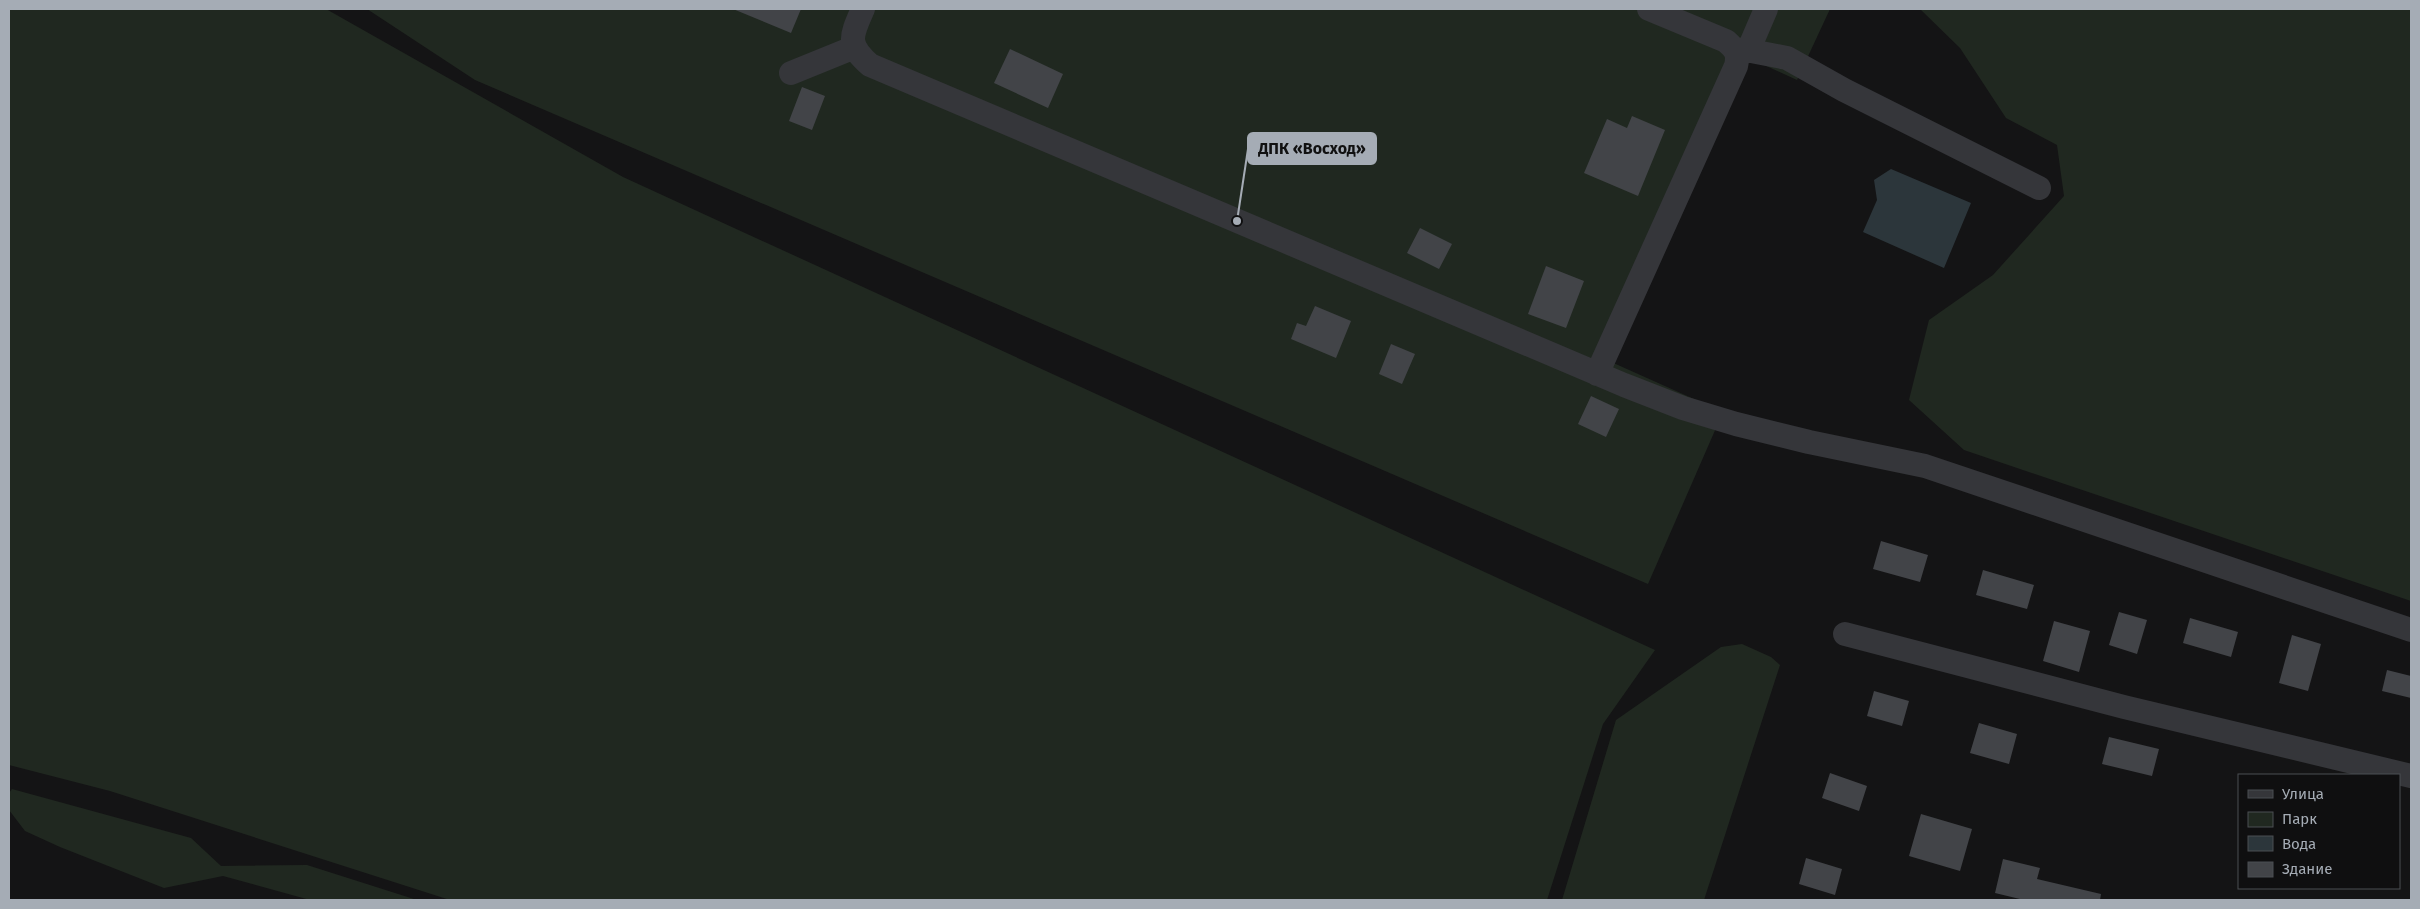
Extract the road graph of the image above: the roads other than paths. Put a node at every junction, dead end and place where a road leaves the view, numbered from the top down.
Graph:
1 (863, 9) edge
2 (1649, 9) edge
3 (1766, 9) edge
4 (855, 47) junction
5 (1742, 53) junction
6 (791, 73) dead end
7 (2039, 188) dead end
8 (1598, 374) junction
9 (2411, 630) edge
10 (1845, 634) dead end
11 (2411, 776) edge

1 - 4 street
2 - 5 street
3 - 5 street
4 - 6 street
4 - 8 street
5 - 7 street
5 - 8 street
8 - 9 street
10 - 11 street

